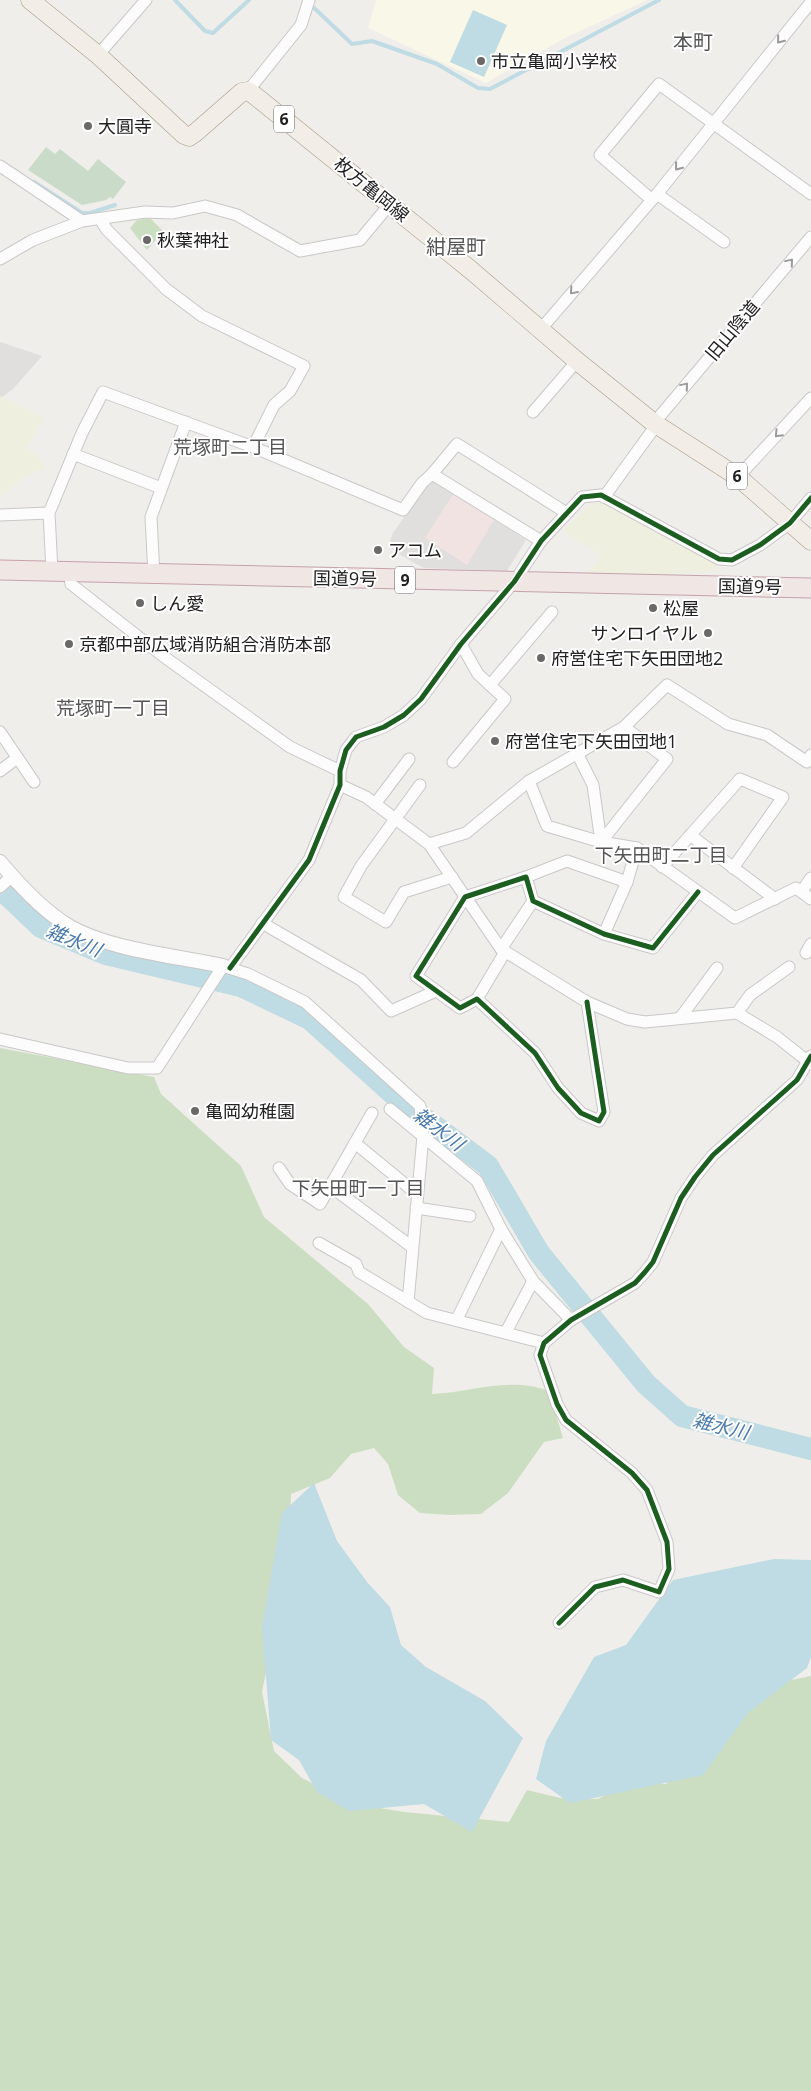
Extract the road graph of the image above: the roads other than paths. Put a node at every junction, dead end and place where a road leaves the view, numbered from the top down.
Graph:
1 (30, 0) edge
2 (146, 0) edge
3 (309, 0) edge
4 (811, 2) edge
5 (98, 55) junction
6 (248, 91) junction
7 (713, 122) junction
8 (0, 166) edge
9 (811, 194) edge
10 (654, 197) junction
11 (390, 204) junction
12 (100, 219) junction
13 (82, 221) junction
14 (811, 237) edge
15 (724, 242) dead end
16 (0, 259) edge
17 (541, 328) junction
18 (577, 361) junction
19 (811, 398) edge
20 (533, 412) dead end
21 (186, 422) junction
22 (655, 424) junction
23 (253, 447) junction
24 (73, 454) junction
25 (432, 474) junction
26 (738, 477) junction
27 (161, 488) junction
28 (604, 497) junction
29 (811, 498) edge
30 (566, 512) junction
31 (49, 513) junction
32 (0, 516) edge
33 (790, 523) junction
34 (541, 541) junction
35 (811, 541) edge
36 (0, 570) edge
37 (60, 572) junction
38 (154, 575) junction
39 (514, 582) junction
40 (811, 588) edge
41 (552, 612) dead end
42 (462, 644) junction
43 (490, 684) junction
44 (624, 727) junction
45 (0, 732) edge
46 (577, 754) junction
47 (18, 758) junction
48 (409, 759) dead end
49 (810, 761) edge
50 (453, 762) dead end
51 (0, 771) edge
52 (340, 771) junction
53 (529, 781) junction
54 (34, 782) dead end
55 (340, 784) junction
56 (420, 785) dead end
57 (375, 804) junction
58 (396, 819) junction
59 (690, 836) junction
60 (601, 842) junction
61 (429, 844) junction
62 (637, 848) junction
63 (0, 862) edge
64 (662, 866) junction
65 (733, 868) junction
66 (12, 876) junction
67 (452, 877) junction
68 (526, 877) junction
69 (811, 878) edge
70 (627, 882) junction
71 (0, 888) edge
72 (698, 892) junction
73 (807, 895) edge
74 (465, 897) junction
75 (775, 899) junction
76 (533, 900) junction
77 (262, 924) junction
78 (604, 934) junction
79 (503, 951) junction
80 (226, 967) junction
81 (717, 968) dead end
82 (789, 968) dead end
83 (436, 991) junction
84 (476, 1000) junction
85 (587, 1002) junction
86 (737, 1013) junction
87 (680, 1018) junction
88 (0, 1038) edge
89 (810, 1061) edge
90 (390, 1109) dead end
91 (372, 1113) dead end
92 (422, 1136) junction
93 (355, 1143) junction
94 (279, 1168) dead end
95 (330, 1186) junction
96 (417, 1194) junction
97 (416, 1208) junction
98 (470, 1216) dead end
99 (501, 1230) junction
100 (318, 1243) dead end
101 (412, 1247) junction
102 (534, 1281) junction
103 (408, 1302) junction
104 (457, 1319) junction
105 (571, 1320) junction
106 (506, 1332) junction
107 (544, 1343) junction
108 (559, 1623) dead end

1 - 5 main road
2 - 5 street
3 - 6 street
4 -> 7 street
5 - 6 main road
6 - 11 main road, 枚方亀岡線 / 6
7 - 9 street
7 -> 10 street
7 - 10 street
8 - 13 street
10 - 15 street
10 -> 17 street
11 - 12 street
11 - 17 main road, 枚方亀岡線 / 6
12 - 13 street
12 - 23 street
13 - 16 street
22 -> 14 street, 旧山陰道
17 - 18 main road, 枚方亀岡線 / 6
18 - 20 street
18 - 22 main road, 枚方亀岡線 / 6
19 -> 26 street
21 - 23 street
21 - 24 street
21 - 27 street
22 - 26 main road, 枚方亀岡線 / 6
22 - 28 street, 旧山陰道
23 - 25 street
24 - 27 street
24 - 31 street
25 - 30 street
25 - 34 street
26 - 33 main road, 枚方亀岡線 / 6
27 - 38 street
28 - 30 street
28 - 33 street
29 - 33 street
30 - 34 street
31 - 32 street
31 - 37 street
33 - 35 main road, 枚方亀岡線 / 6
34 - 39 street
36 - 37 highway, 国道9号 / 9
37 - 38 highway, 国道9号 / 9
37 - 52 street
38 - 39 highway, 国道9号 / 9
39 - 40 highway, 国道9号 / 9
39 - 42 street
41 - 43 street
42 - 43 street
42 - 52 street
43 - 50 street
44 - 46 street
44 - 49 street
44 - 60 street
45 - 47 street
46 - 53 street
46 - 60 street
47 - 51 street
47 - 54 street
48 - 57 street
52 - 55 street
53 - 60 street
53 - 61 street
55 - 57 street
55 - 77 street
56 - 58 street
57 - 58 street
58 - 61 street
58 - 67 street
59 - 64 street
59 - 65 street
59 - 65 street
60 - 62 street
61 - 67 street
62 - 64 street
62 - 70 street
63 - 66 street
64 - 72 street
65 - 75 street
66 - 71 street
66 - 80 street
67 - 74 street
68 - 70 street
68 - 74 street
68 - 76 street
69 - 73 street
70 - 78 street
72 - 75 street
72 - 78 street
73 - 75 street
74 - 79 street
74 - 83 street
76 - 78 street
76 - 79 street
77 - 80 street
77 - 83 street
79 - 84 street
79 - 85 street
80 - 88 street
80 - 92 street
81 - 87 street
82 - 86 street
83 - 84 street
84 - 85 street
85 - 87 street
86 - 87 street
86 - 89 street
89 - 105 street
90 - 92 street
91 - 93 street
92 - 96 street
92 - 99 street
93 - 95 street
93 - 96 street
94 - 95 street
95 - 101 street
96 - 97 street
97 - 98 street
97 - 101 street
99 - 102 street
99 - 104 street
100 - 103 street
101 - 103 street
102 - 105 street
102 - 106 street
103 - 104 street
104 - 106 street
105 - 107 street
106 - 107 street
107 - 108 street

